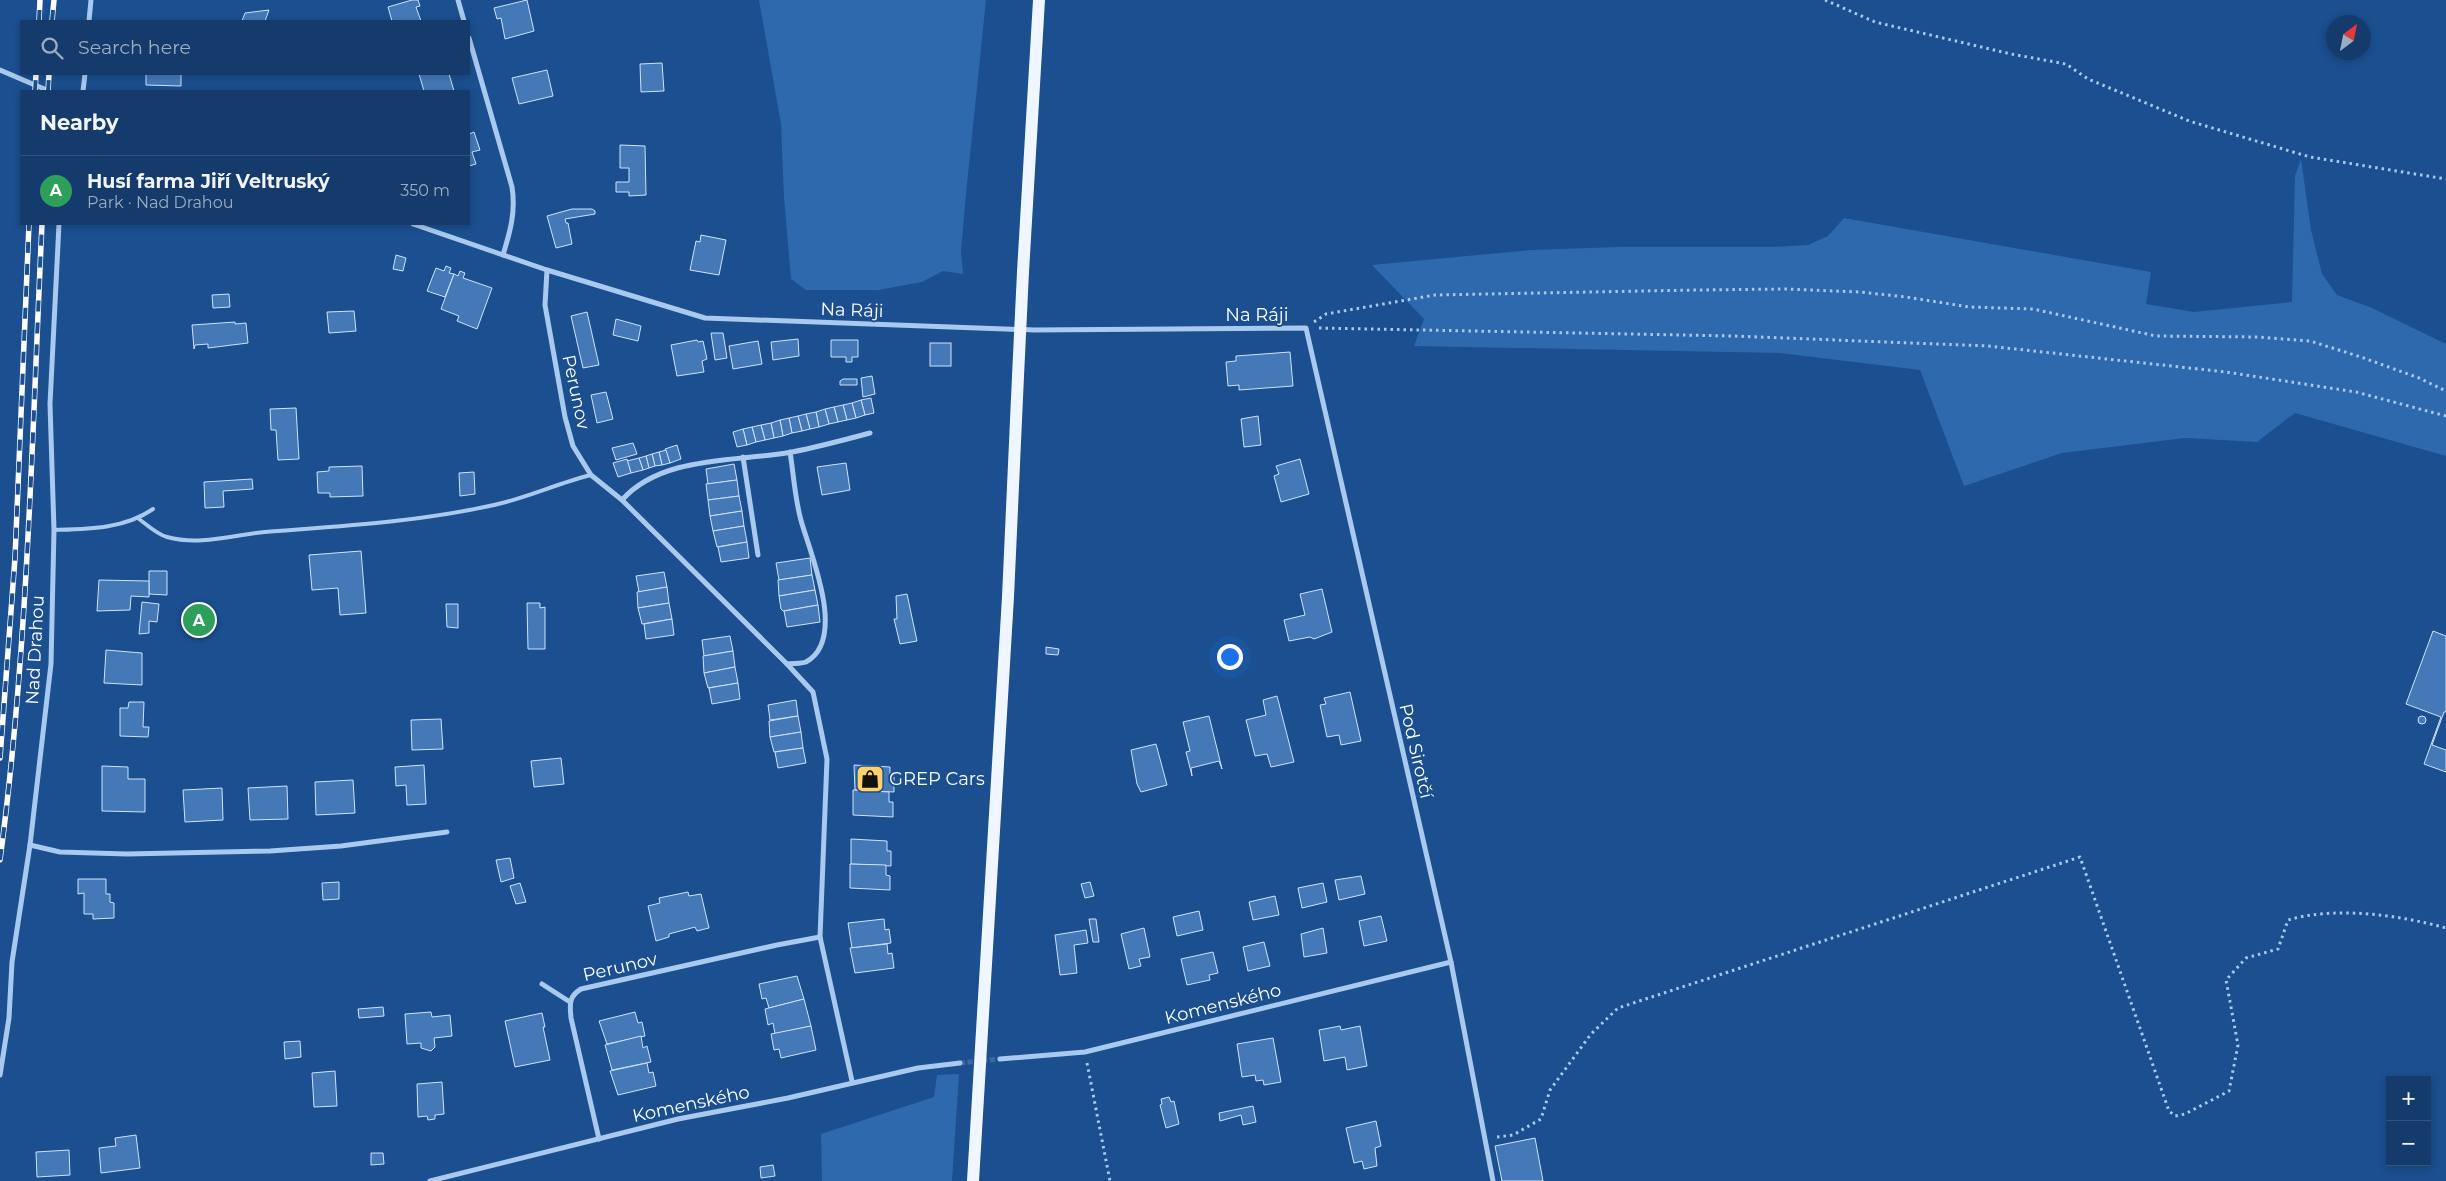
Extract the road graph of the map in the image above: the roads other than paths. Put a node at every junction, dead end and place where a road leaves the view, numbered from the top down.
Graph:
1 (90, 0) edge
2 (458, 0) edge
3 (1039, 0) edge
4 (89, 20) edge
5 (464, 20) edge
6 (470, 41) edge
7 (0, 70) edge
8 (85, 75) edge
9 (47, 90) edge
10 (83, 90) edge
11 (59, 225) edge
12 (416, 225) edge
13 (503, 255) junction
14 (547, 270) junction
15 (1306, 328) joint
16 (870, 432) dead end
17 (790, 452) junction
18 (743, 457) junction
19 (591, 475) junction
20 (622, 500) junction
21 (153, 509) dead end
22 (139, 519) junction
23 (54, 530) junction
24 (758, 554) dead end
25 (788, 664) junction
26 (447, 832) dead end
27 (30, 846) junction
28 (820, 937) junction
29 (1451, 962) junction
30 (542, 984) dead end
31 (570, 1002) junction
32 (1000, 1060) tunnel mouth
33 (960, 1063) tunnel mouth
34 (0, 1075) edge
35 (852, 1081) junction
36 (599, 1139) junction
37 (430, 1181) edge
38 (973, 1181) edge
39 (1493, 1181) edge

1 - 4 street
2 - 5 street
3 - 38 main road, bridge
6 - 13 street
7 - 9 street
8 - 10 street
11 - 23 street, Nad Drahou
12 - 13 street, Na Ráji
13 - 14 street, Na Ráji
14 - 15 street, Na Ráji
14 - 19 street, Perunov
15 - 29 street, Pod Sirotčí
16 - 17 street
17 - 18 street
17 - 25 street
18 - 20 street
18 - 24 street
19 - 20 street, Perunov
19 - 22 lane
20 - 25 street, Perunov
21 - 22 lane
22 - 23 lane
23 - 27 street, Nad Drahou
25 - 28 street, Perunov
26 - 27 street
27 - 34 street, Nad Drahou
28 - 31 street, Perunov
28 - 35 street, Perunov
29 - 32 street, Komenského
29 - 39 street, Pod Sirotčí
30 - 31 street
31 - 36 street, Perunov
33 - 35 street, Komenského
35 - 36 street, Komenského
36 - 37 street, Komenského

